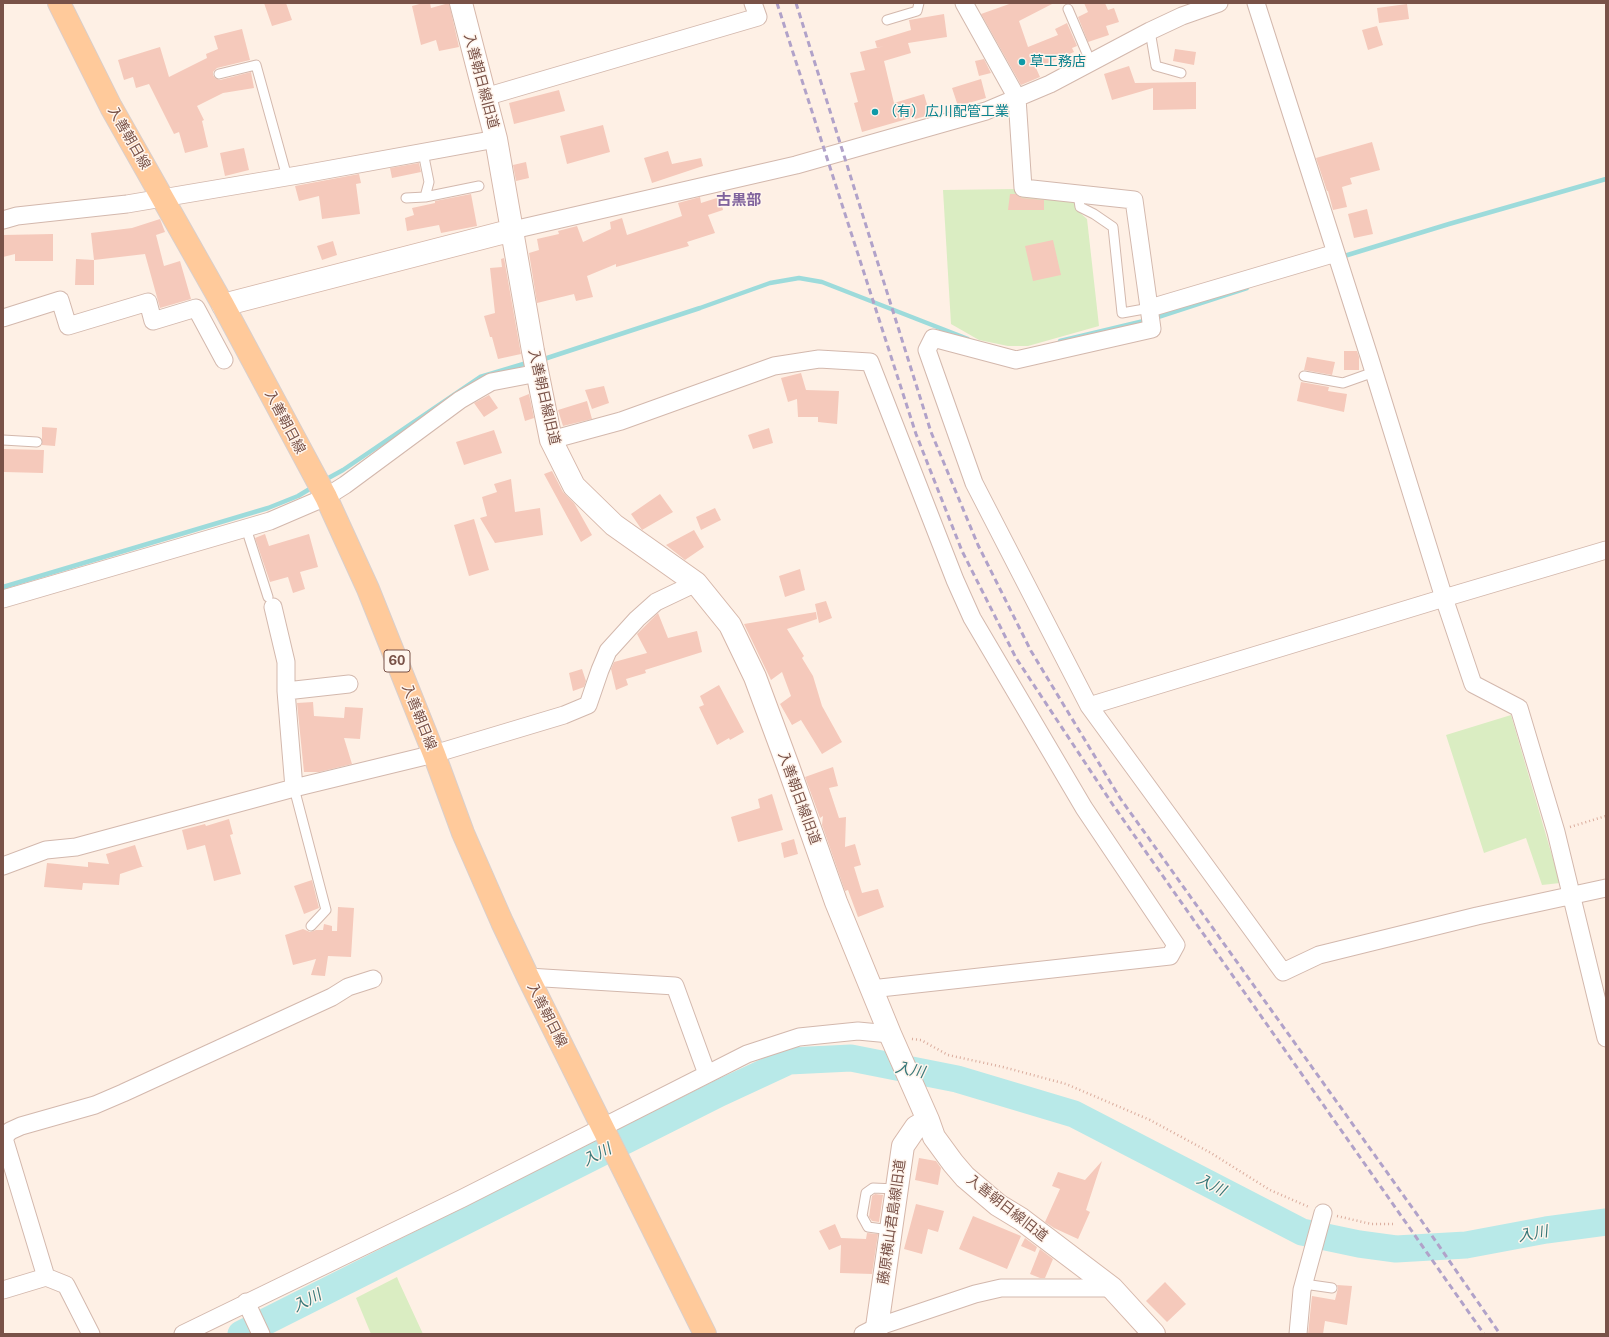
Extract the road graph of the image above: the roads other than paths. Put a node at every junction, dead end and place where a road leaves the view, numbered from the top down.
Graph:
1 (59, 3) edge
2 (461, 3) edge
3 (753, 3) edge
4 (919, 3) edge
5 (964, 3) edge
6 (1219, 3) edge
7 (1256, 3) edge
8 (1068, 9) dead end
9 (887, 20) dead end
10 (1150, 31) junction
11 (1091, 63) junction
12 (219, 74) dead end
13 (1181, 74) dead end
14 (485, 97) junction
15 (1017, 98) junction
16 (496, 139) junction
17 (423, 152) junction
18 (287, 177) junction
19 (479, 186) dead end
20 (1078, 194) junction
21 (426, 196) junction
22 (164, 198) junction
23 (406, 198) dead end
24 (3, 220) edge
25 (513, 230) junction
26 (1336, 253) junction
27 (223, 305) junction
28 (1150, 308) junction
29 (3, 318) edge
30 (224, 360) dead end
31 (1374, 372) junction
32 (538, 373) junction
33 (1304, 376) dead end
34 (3, 440) edge
35 (551, 440) junction
36 (37, 442) dead end
37 (326, 497) junction
38 (246, 528) junction
39 (1606, 550) edge
40 (696, 583) junction
41 (1444, 598) junction
42 (3, 599) edge
43 (270, 602) joint
44 (349, 684) dead end
45 (286, 691) junction
46 (1089, 706) junction
47 (434, 754) junction
48 (294, 788) junction
49 (3, 866) edge
50 (1606, 888) edge
51 (1573, 896) junction
52 (311, 926) dead end
53 (528, 977) junction
54 (373, 979) dead end
55 (871, 989) junction
56 (1606, 1038) edge
57 (892, 1040) junction
58 (707, 1074) junction
59 (928, 1120) junction
60 (603, 1127) junction
61 (3, 1138) edge
62 (896, 1189) junction
63 (1323, 1213) road end
64 (890, 1230) junction
65 (46, 1277) junction
66 (1304, 1284) junction
67 (1112, 1288) junction
68 (1332, 1288) dead end
69 (3, 1290) edge
70 (246, 1302) junction
71 (872, 1332) edge
72 (91, 1334) edge
73 (183, 1334) edge
74 (261, 1334) edge
75 (705, 1334) edge
76 (1154, 1334) edge
77 (1298, 1334) edge

1 - 22 main road, 入善朝日線 / 60
2 - 14 street, 入善朝日線旧道
3 - 14 street
4 - 9 lane
5 - 15 street
6 - 10 street
7 - 26 street
8 - 11 lane
10 - 11 street
10 - 13 lane
11 - 15 street
12 - 18 lane
14 - 16 street, 入善朝日線旧道
15 - 20 street
15 - 25 street
16 - 17 street
16 - 25 street, 入善朝日線旧道
17 - 18 street
17 - 21 lane
18 - 22 street
19 - 21 lane
20 - 28 street
20 - 28 lane
21 - 23 lane
22 - 24 street
22 - 27 main road, 入善朝日線 / 60
25 - 27 street
25 - 32 street, 入善朝日線旧道
26 - 28 street
26 - 31 street
27 - 37 main road, 入善朝日線 / 60
28 - 46 street
29 - 30 street
31 - 33 lane
31 - 41 street
32 - 35 street, 入善朝日線旧道
32 - 37 street
34 - 36 lane
35 - 40 street, 入善朝日線旧道
35 - 55 street
37 - 38 street
37 - 47 main road, 入善朝日線 / 60
38 - 42 street
38 - 43 lane
39 - 41 street
40 - 47 street
40 - 55 street, 入善朝日線旧道
41 - 46 street
41 - 51 street
43 - 45 street
44 - 45 street
45 - 48 street
46 - 51 street
47 - 48 street
47 - 53 main road, 入善朝日線 / 60
48 - 49 street
48 - 52 lane
50 - 51 street
51 - 56 street
53 - 58 street
53 - 60 main road, 入善朝日線 / 60
54 - 61 street
55 - 57 street, 入善朝日線旧道
57 - 58 street
57 - 59 street, 入善朝日線旧道
58 - 60 street
59 - 62 street, 藤原横山君島線旧道
59 - 67 street, 入善朝日線旧道
60 - 70 street
60 - 75 main road, 入善朝日線 / 60
61 - 65 street
62 - 64 street, 藤原横山君島線旧道
62 - 64 lane
63 - 66 street
64 - 71 street, 藤原横山君島線旧道
65 - 69 street
65 - 72 street
66 - 68 lane
66 - 77 street
67 - 71 street
67 - 76 street, 入善朝日線旧道
70 - 73 street
70 - 74 street

